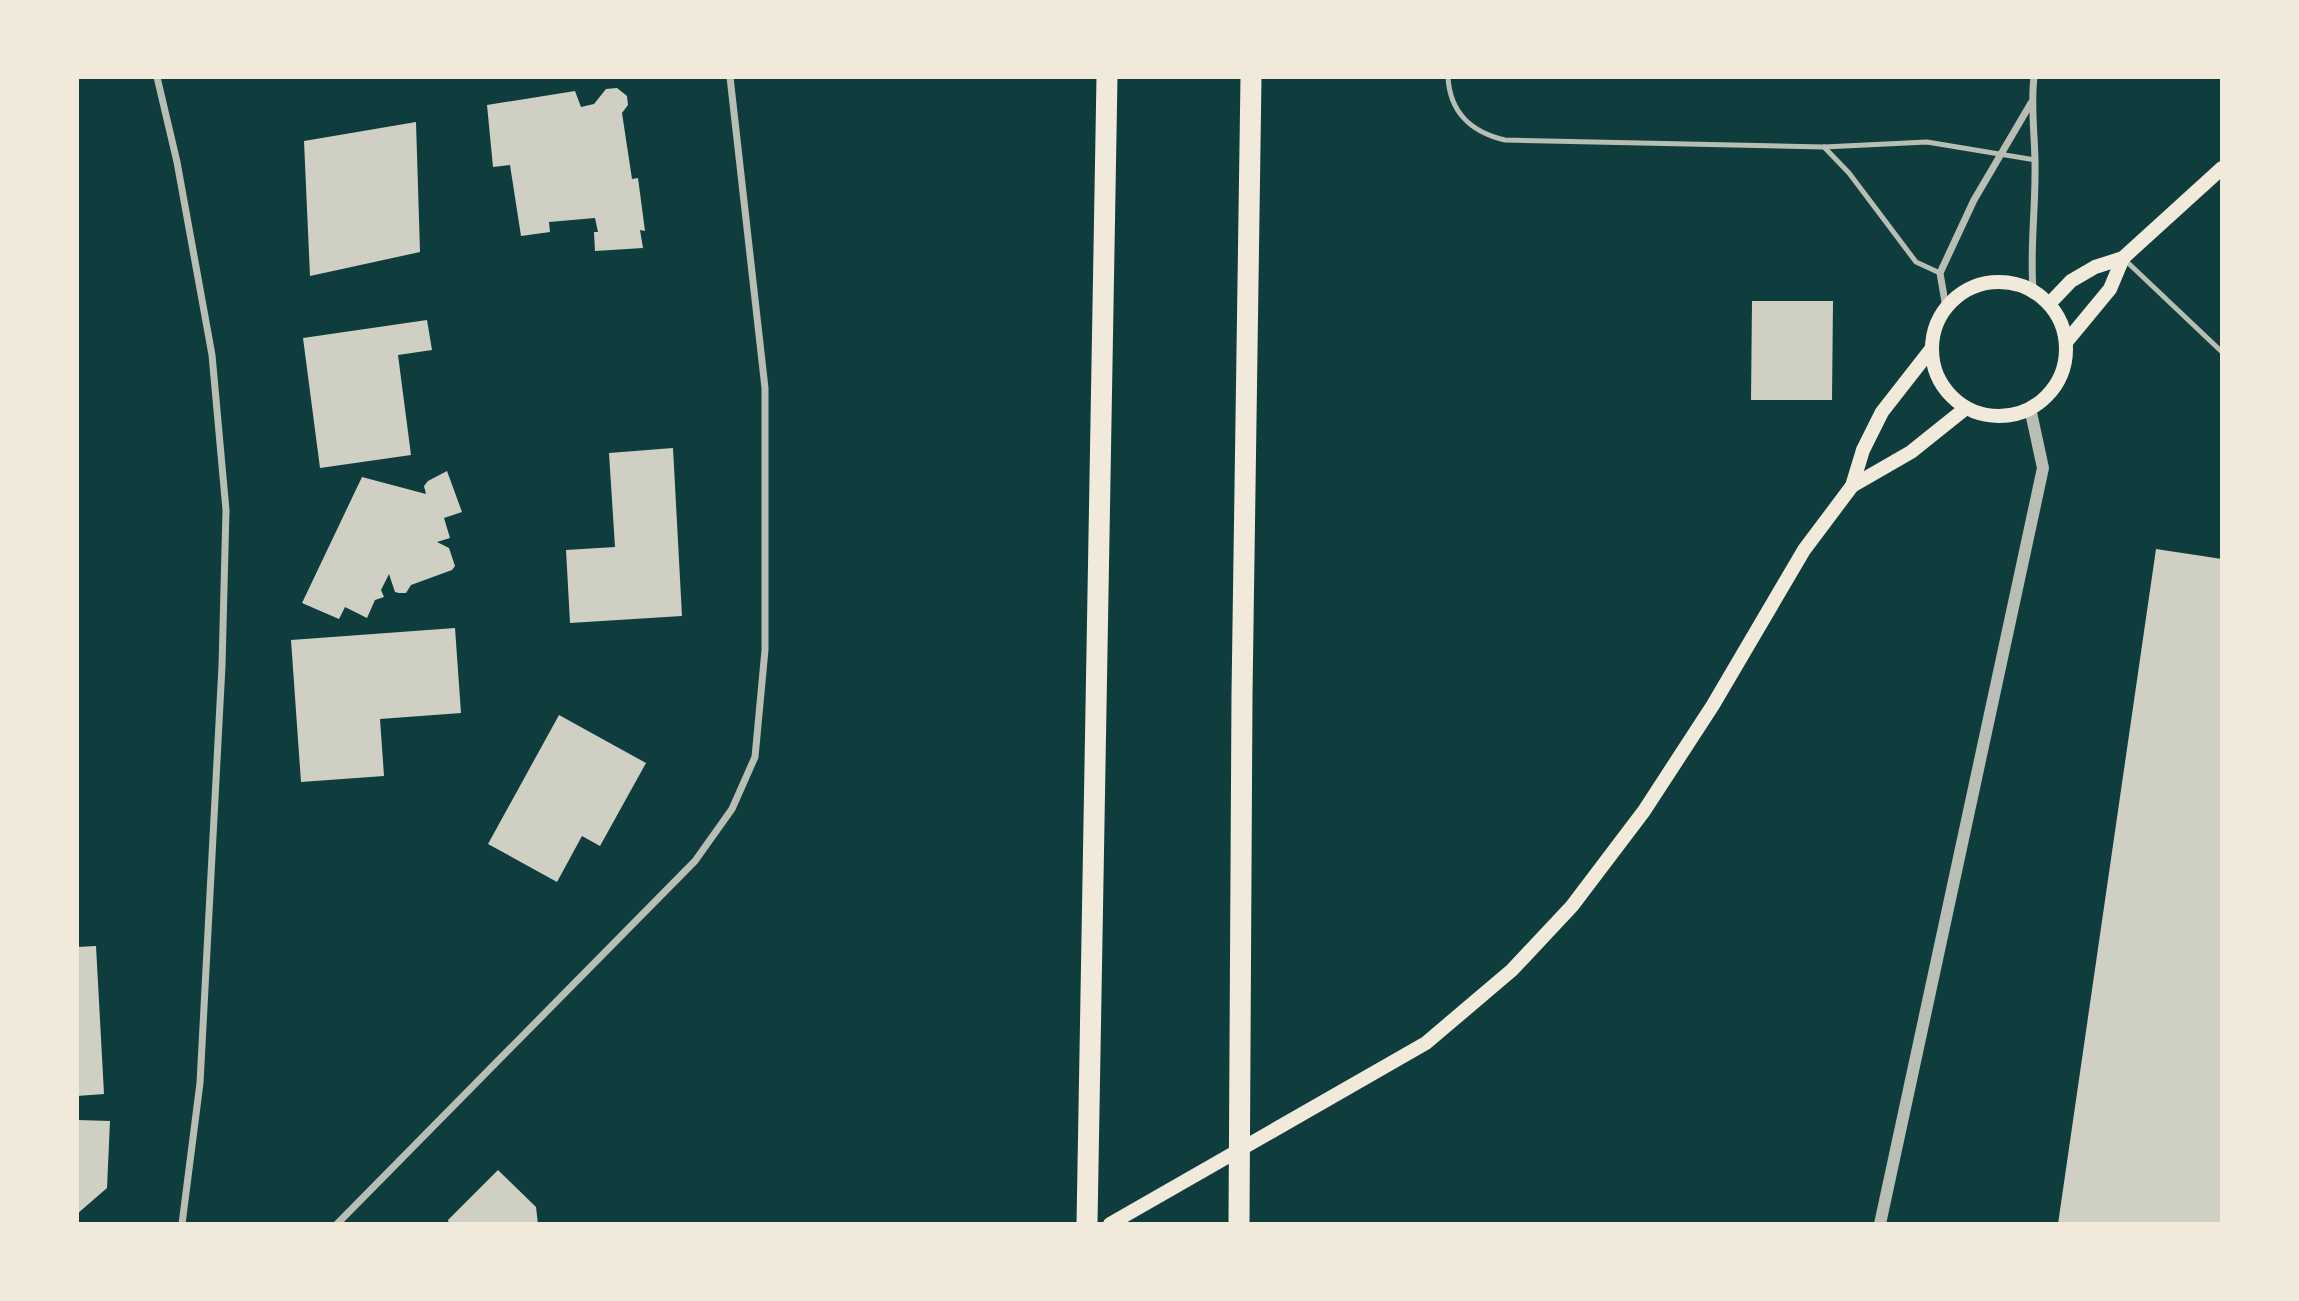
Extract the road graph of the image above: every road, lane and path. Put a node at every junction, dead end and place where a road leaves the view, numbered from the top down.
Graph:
1 (157, 77) edge
2 (730, 77) edge
3 (1107, 77) edge
4 (1251, 77) edge
5 (1448, 77) edge
6 (2034, 77) edge
7 (2031, 103) junction
8 (1824, 147) junction
9 (2003, 154) junction
10 (2035, 160) junction
11 (2222, 168) edge
12 (2123, 258) junction
13 (1940, 274) junction
14 (2033, 289) junction
15 (2050, 303) junction
16 (1946, 308) junction
17 (2067, 341) junction
18 (1932, 348) junction
19 (2222, 352) edge
20 (1966, 408) junction
21 (2030, 408) junction
22 (1852, 486) junction
23 (182, 1224) edge
24 (337, 1224) edge
25 (1087, 1224) edge
26 (1110, 1224) edge
27 (1239, 1224) edge
28 (1880, 1224) edge

1 - 23 street
2 - 24 street
3 - 25 highway
4 - 27 highway
5 - 8 lane
6 - 7 street
7 - 9 street
7 - 10 street
8 - 9 lane
8 - 13 lane
9 - 10 lane
9 - 13 street
10 - 14 street
11 - 12 main road
12 - 15 main road
12 - 17 main road
12 - 19 lane
13 - 16 street
14 - 15 main road
14 - 16 main road
15 - 17 main road
16 - 18 main road
17 - 21 main road
18 - 20 main road
18 - 22 main road
20 - 21 main road
20 - 22 main road
21 - 28 street
22 - 26 main road

